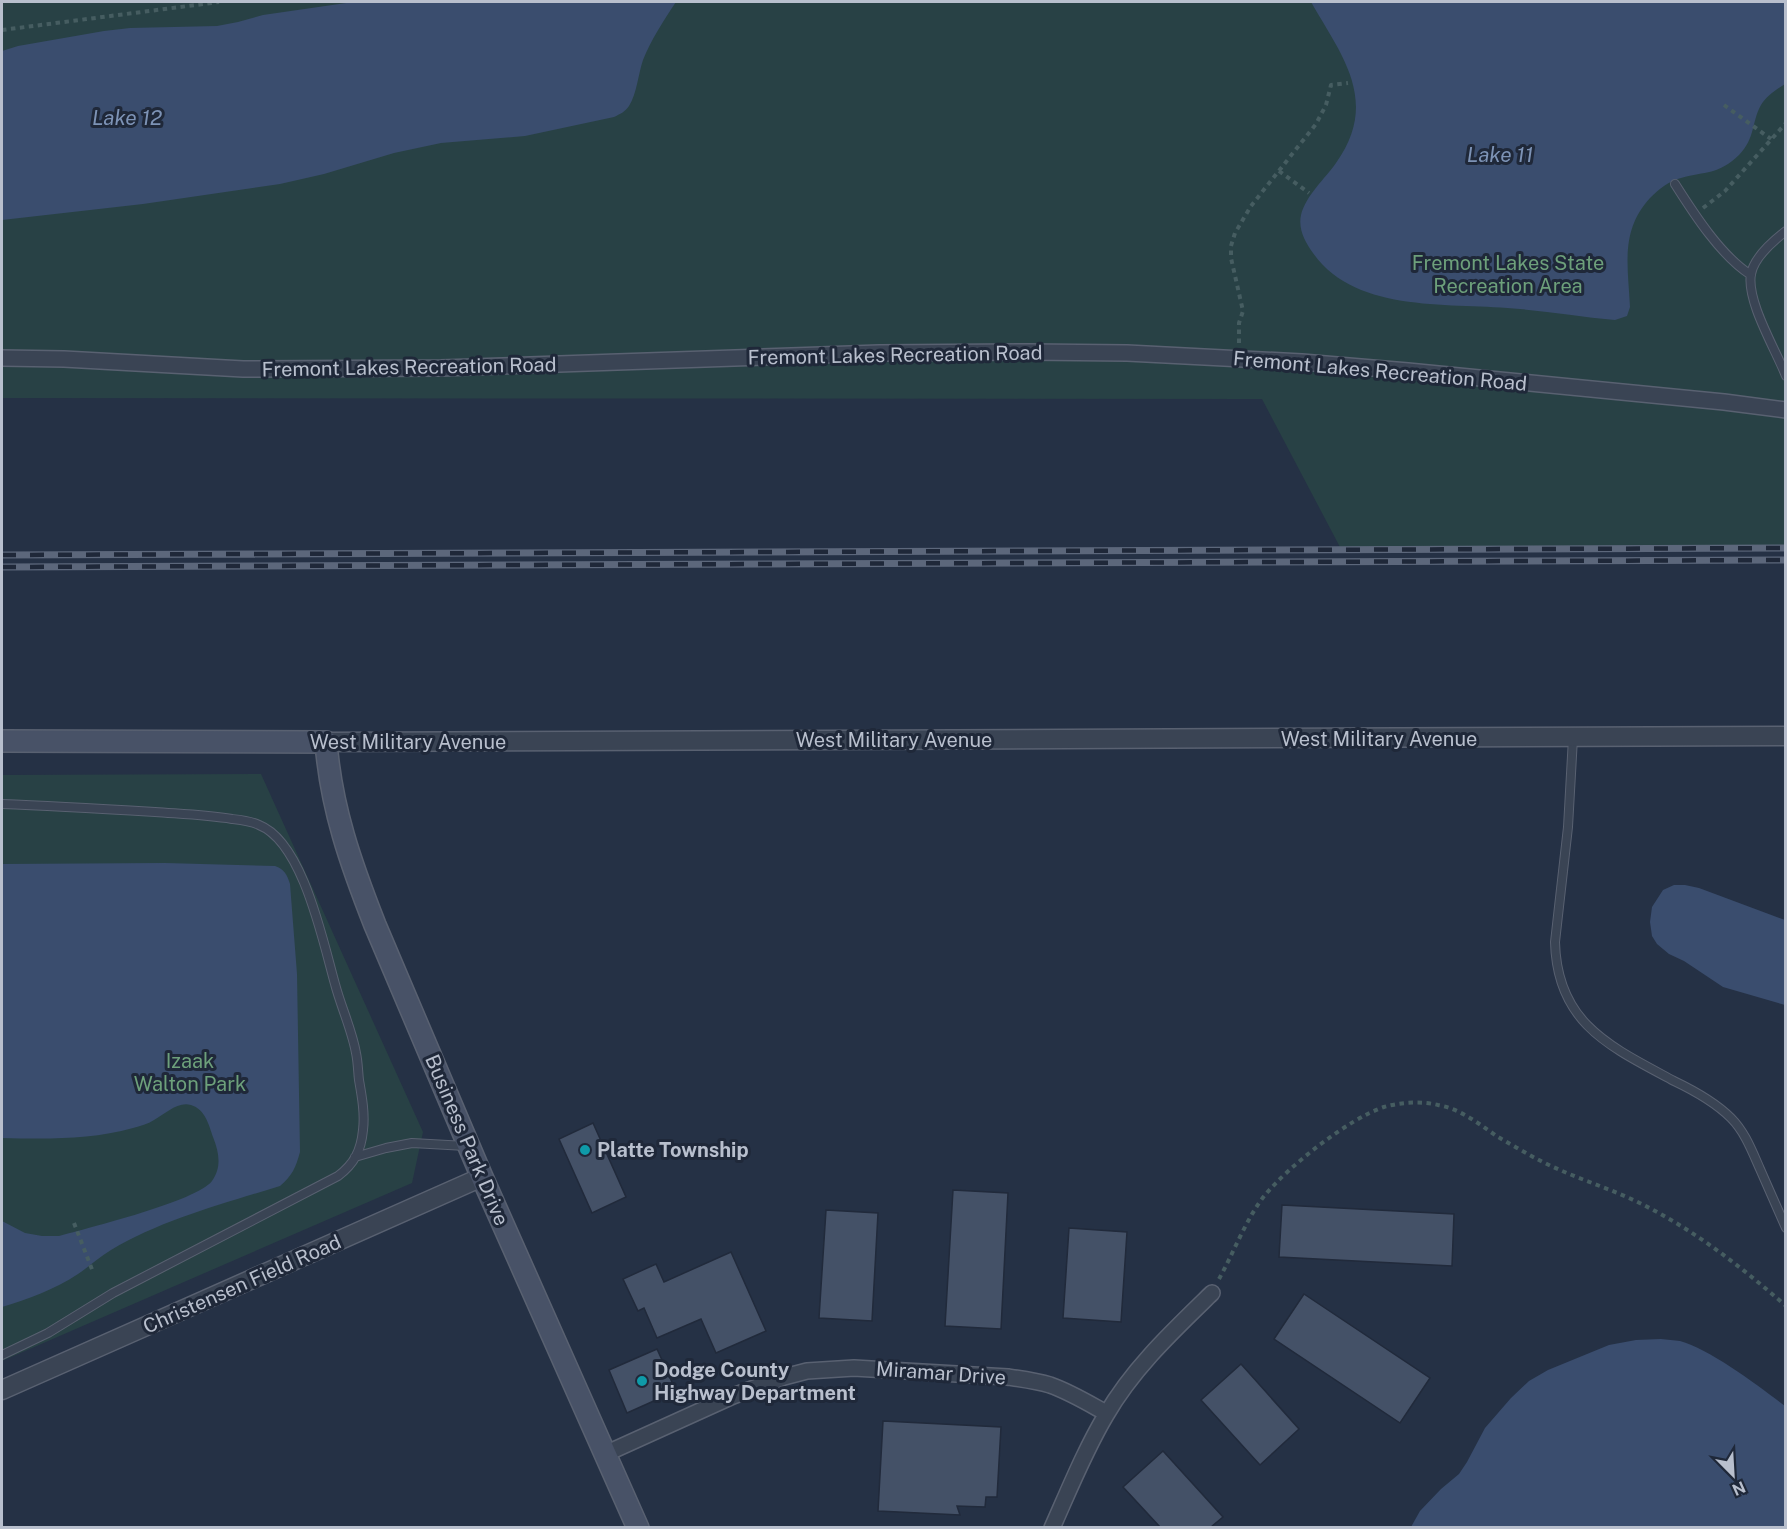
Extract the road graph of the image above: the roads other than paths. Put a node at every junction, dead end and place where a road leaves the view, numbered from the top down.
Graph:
1 (1675, 184) dead end
2 (1785, 231) edge
3 (1751, 275) junction
4 (2, 358) edge
5 (1785, 375) edge
6 (1785, 410) edge
7 (1785, 736) edge
8 (1573, 738) junction
9 (2, 741) edge
10 (326, 742) junction
11 (2, 804) edge
12 (469, 1147) junction
13 (355, 1157) junction
14 (482, 1177) junction
15 (1785, 1228) edge
16 (1212, 1293) road end
17 (2, 1355) edge
18 (2, 1390) edge
19 (1106, 1413) junction
20 (605, 1454) junction
21 (638, 1527) edge
22 (1052, 1527) edge

1 - 3 lane
2 - 3 lane
3 - 5 lane
4 - 6 street, Fremont Lakes Recreation Road
7 - 8 street, West Military Avenue
8 - 10 street, West Military Avenue
8 - 15 lane
9 - 10 main road, West Military Avenue
10 - 12 main road, Business Park Drive
11 - 13 lane
12 - 13 lane
12 - 14 main road, Business Park Drive
13 - 17 lane
14 - 18 street, Christensen Field Road
14 - 20 main road, Business Park Drive
16 - 19 street
19 - 20 street, Miramar Drive
19 - 22 street
20 - 21 main road, Business Park Drive

